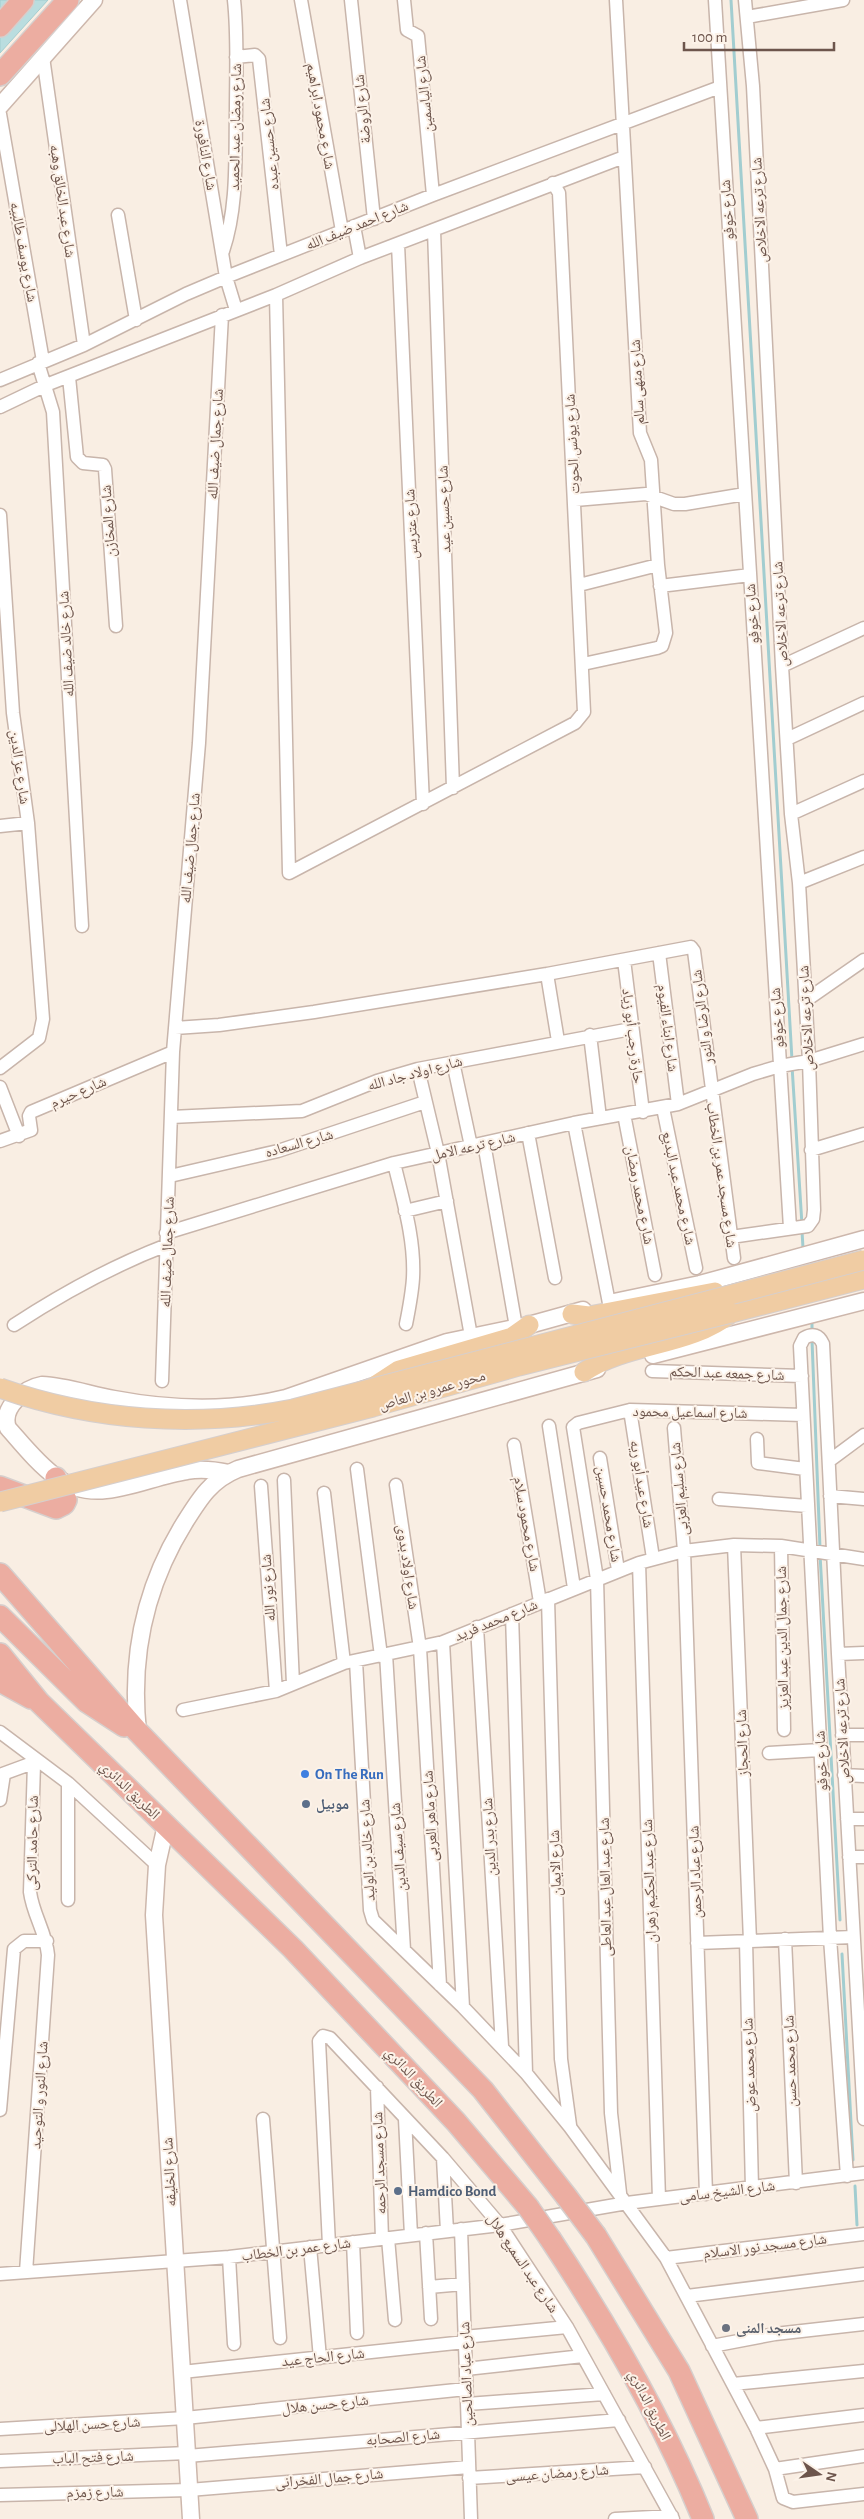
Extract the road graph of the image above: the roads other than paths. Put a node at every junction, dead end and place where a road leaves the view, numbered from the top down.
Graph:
1 (23, 0) edge
2 (68, 0) edge
3 (94, 0) edge
4 (180, 0) edge
5 (234, 0) edge
6 (301, 0) edge
7 (350, 0) edge
8 (404, 0) edge
9 (616, 0) edge
10 (714, 0) edge
11 (746, 0) edge
12 (843, 0) edge
13 (747, 17) junction
14 (0, 26) edge
15 (43, 57) junction
16 (236, 57) junction
17 (0, 75) edge
18 (720, 87) junction
19 (0, 106) edge
20 (0, 114) edge
21 (623, 124) junction
22 (624, 157) junction
23 (552, 183) junction
24 (434, 195) junction
25 (118, 215) dead end
26 (374, 218) junction
27 (354, 226) junction
28 (434, 230) junction
29 (342, 231) junction
30 (398, 244) junction
31 (223, 253) junction
32 (281, 255) junction
33 (360, 258) junction
34 (226, 277) junction
35 (276, 295) junction
36 (236, 310) junction
37 (222, 315) junction
38 (136, 320) junction
39 (84, 345) junction
40 (41, 362) junction
41 (69, 377) junction
42 (0, 380) edge
43 (46, 385) junction
44 (0, 407) edge
45 (745, 494) junction
46 (654, 496) junction
47 (575, 500) junction
48 (0, 515) edge
49 (658, 565) junction
50 (750, 575) junction
51 (579, 585) junction
52 (660, 586) junction
53 (116, 626) dead end
54 (864, 628) edge
55 (584, 664) junction
56 (782, 666) junction
57 (864, 703) edge
58 (6, 714) edge
59 (787, 739) junction
60 (864, 781) edge
61 (454, 788) junction
62 (423, 804) junction
63 (791, 814) junction
64 (28, 823) junction
65 (0, 826) edge
66 (864, 857) edge
67 (799, 883) junction
68 (82, 926) dead end
69 (659, 953) junction
70 (624, 960) junction
71 (864, 960) edge
72 (547, 974) junction
73 (805, 1002) junction
74 (175, 1028) junction
75 (631, 1029) junction
76 (590, 1036) junction
77 (558, 1041) junction
78 (864, 1044) edge
79 (173, 1052) junction
80 (453, 1062) junction
81 (809, 1062) junction
82 (780, 1066) junction
83 (0, 1068) edge
84 (418, 1069) junction
85 (0, 1087) edge
86 (710, 1092) junction
87 (425, 1102) junction
88 (678, 1104) junction
89 (663, 1108) junction
90 (643, 1112) junction
91 (624, 1114) junction
92 (171, 1118) junction
93 (600, 1118) junction
94 (574, 1123) junction
95 (528, 1133) junction
96 (864, 1134) edge
97 (19, 1136) junction
98 (0, 1141) edge
99 (484, 1143) junction
100 (471, 1146) junction
101 (811, 1150) junction
102 (438, 1153) junction
103 (394, 1163) junction
104 (170, 1176) junction
105 (447, 1201) junction
106 (405, 1211) junction
107 (790, 1228) junction
108 (731, 1237) junction
109 (166, 1239) junction
110 (864, 1239) edge
111 (734, 1258) dead end
112 (864, 1260) edge
113 (696, 1268) dead end
114 (655, 1275) dead end
115 (555, 1278) dead end
116 (864, 1279) edge
117 (864, 1301) edge
118 (609, 1303) junction
119 (730, 1305) junction
120 (572, 1314) junction
121 (406, 1324) dead end
122 (14, 1325) dead end
123 (522, 1326) junction
124 (471, 1336) junction
125 (800, 1346) joint
126 (652, 1371) dead end
127 (584, 1372) junction
128 (802, 1376) junction
129 (162, 1381) dead end
130 (0, 1388) edge
131 (372, 1388) junction
132 (630, 1410) junction
133 (803, 1415) junction
134 (578, 1423) joint
135 (549, 1426) dead end
136 (674, 1428) dead end
137 (864, 1435) edge
138 (757, 1439) dead end
139 (514, 1445) dead end
140 (600, 1458) dead end
141 (829, 1461) junction
142 (805, 1468) junction
143 (357, 1469) dead end
144 (229, 1473) junction
145 (56, 1478) junction
146 (284, 1480) dead end
147 (396, 1485) dead end
148 (261, 1486) dead end
149 (0, 1487) edge
150 (324, 1493) dead end
151 (830, 1496) junction
152 (719, 1499) dead end
153 (864, 1499) edge
154 (0, 1502) edge
155 (807, 1506) junction
156 (734, 1545) junction
157 (781, 1546) junction
158 (684, 1551) junction
159 (810, 1551) junction
160 (833, 1554) junction
161 (653, 1558) junction
162 (864, 1559) edge
163 (639, 1562) junction
164 (618, 1570) junction
165 (0, 1574) edge
166 (597, 1579) junction
167 (574, 1588) junction
168 (544, 1600) junction
169 (512, 1614) junction
170 (0, 1616) edge
171 (476, 1627) junction
172 (443, 1642) junction
173 (420, 1648) junction
174 (864, 1653) edge
175 (0, 1654) edge
176 (838, 1654) junction
177 (384, 1655) junction
178 (350, 1662) junction
179 (0, 1681) edge
180 (293, 1684) junction
181 (276, 1691) junction
182 (39, 1702) junction
183 (183, 1710) dead end
184 (784, 1730) dead end
185 (0, 1732) edge
186 (138, 1732) junction
187 (842, 1735) junction
188 (864, 1735) edge
189 (820, 1750) junction
190 (770, 1753) dead end
191 (36, 1762) junction
192 (2, 1775) edge
193 (844, 1775) junction
194 (864, 1776) edge
195 (68, 1783) junction
196 (0, 1800) edge
197 (847, 1819) junction
198 (864, 1819) edge
199 (166, 1825) junction
200 (849, 1857) junction
201 (864, 1857) edge
202 (157, 1865) junction
203 (68, 1900) dead end
204 (858, 1911) edge
205 (38, 1921) joint
206 (830, 1938) junction
207 (785, 1940) junction
208 (47, 1941) junction
209 (748, 1941) junction
210 (697, 1943) junction
211 (857, 1945) edge
212 (404, 1950) junction
213 (440, 1985) junction
214 (860, 1989) edge
215 (463, 2007) junction
216 (861, 2031) edge
217 (502, 2046) junction
218 (862, 2067) edge
219 (526, 2073) junction
220 (377, 2087) junction
221 (0, 2110) edge
222 (263, 2119) dead end
223 (405, 2119) junction
224 (864, 2119) edge
225 (570, 2127) junction
226 (443, 2158) junction
227 (864, 2173) edge
228 (846, 2176) junction
229 (796, 2182) junction
230 (752, 2188) junction
231 (706, 2194) junction
232 (624, 2198) junction
233 (659, 2199) junction
234 (591, 2209) joint
235 (500, 2225) junction
236 (461, 2229) junction
237 (447, 2231) junction
238 (426, 2233) junction
239 (864, 2234) edge
240 (411, 2235) junction
241 (385, 2238) junction
242 (353, 2242) junction
243 (329, 2245) junction
244 (310, 2247) junction
245 (273, 2252) junction
246 (229, 2257) junction
247 (666, 2258) junction
248 (174, 2260) junction
249 (26, 2272) junction
250 (0, 2274) edge
251 (864, 2274) edge
252 (463, 2284) junction
253 (429, 2287) junction
254 (686, 2296) junction
255 (431, 2319) dead end
256 (395, 2320) dead end
257 (864, 2324) edge
258 (567, 2327) junction
259 (357, 2332) dead end
260 (280, 2338) dead end
261 (464, 2340) junction
262 (234, 2344) dead end
263 (712, 2346) junction
264 (583, 2356) junction
265 (320, 2358) junction
266 (466, 2369) junction
267 (864, 2371) edge
268 (182, 2372) junction
269 (733, 2384) junction
270 (466, 2389) junction
271 (604, 2394) junction
272 (467, 2404) junction
273 (864, 2415) edge
274 (185, 2418) junction
275 (619, 2420) junction
276 (756, 2428) junction
277 (0, 2429) edge
278 (468, 2432) junction
279 (187, 2455) junction
280 (864, 2456) edge
281 (0, 2461) edge
282 (645, 2467) junction
283 (775, 2469) junction
284 (469, 2472) junction
285 (189, 2490) junction
286 (864, 2494) edge
287 (0, 2495) edge
288 (673, 2518) edge
289 (191, 2519) edge
290 (471, 2519) edge
291 (615, 2519) edge
292 (703, 2519) edge
293 (747, 2519) edge

1 - 14 highway
2 - 17 highway
3 - 15 street
4 - 31 street, شارع النافورة
5 - 16 street, شارع رمضان عبد الحميد
6 - 29 street, شارع محمود ابراهيم
7 - 26 street, شارع الروضة
8 - 24 street, شارع الياسمين
9 - 21 street, شارع منهى سالم
10 - 18 street, شارع خوفو
11 - 13 street, شارع ترعه الاخلاص
12 - 13 street
13 - 56 street, شارع ترعه الاخلاص
15 - 19 street
15 - 39 street, شارع عبد الخالق وهبه
16 - 31 street, شارع رمضان عبد الحميد
16 - 32 street, شارع حسين عبده
18 - 21 street, شارع احمد ضيف الله
18 - 45 street, شارع خوفو
20 - 40 street, شارع يوسف طالبيه
21 - 22 street, شارع منهى سالم
21 - 24 street, شارع احمد ضيف الله
22 - 23 street
22 - 46 street, شارع منهى سالم
23 - 28 street
23 - 47 street, شارع يونس الحوت
24 - 26 street, شارع احمد ضيف الله
25 - 38 street
26 - 27 street, شارع احمد ضيف الله
27 - 29 street, شارع احمد ضيف الله
27 - 33 street
28 - 30 street
28 - 61 street, شارع حسين عيد
29 - 32 street, شارع احمد ضيف الله
30 - 33 street
30 - 62 street, شارع عتريس
31 - 34 street, شارع النافورة
32 - 34 street, شارع احمد ضيف الله
33 - 35 street
34 - 36 street, شارع النافورة
34 - 38 street, شارع احمد ضيف الله
35 - 36 street
35 - 62 street
36 - 37 street
37 - 41 street
37 - 74 street, شارع جمال ضيف الله
38 - 39 street, شارع احمد ضيف الله
39 - 40 street, شارع احمد ضيف الله
40 - 42 street, شارع احمد ضيف الله
40 - 43 street, شارع خالد ضيف الله
41 - 43 street
41 - 53 street, شارع المخازن
43 - 44 street
43 - 68 street, شارع خالد ضيف الله
45 - 46 street
45 - 50 street, شارع خوفو
46 - 47 street
46 - 49 street, شارع منهى سالم
47 - 51 street, شارع يونس الحوت
48 - 58 street, شارع عز الدين
49 - 51 street
49 - 52 street, شارع منهى سالم
50 - 52 street
50 - 82 street, شارع خوفو
51 - 55 street, شارع يونس الحوت
52 - 55 street, شارع منهى سالم
54 - 56 street
55 - 61 street, شارع يونس الحوت
56 - 59 street, شارع ترعه الاخلاص
57 - 59 street
58 - 64 street, شارع عز الدين
59 - 63 street, شارع ترعه الاخلاص
60 - 63 street
61 - 62 street
63 - 67 street, شارع ترعه الاخلاص
64 - 65 street
64 - 83 street, شارع عز الدين
66 - 67 street
67 - 73 street, شارع ترعه الاخلاص
69 - 70 street
69 - 86 street, شارع الرضا و النور
69 - 88 street, شارع ابناء الفيوم
70 - 72 street
70 - 75 street, حارة رجب أبو زياد
71 - 73 street
72 - 74 street
72 - 77 street
73 - 81 street, شارع ترعه الاخلاص
74 - 79 street, شارع جمال ضيف الله
75 - 76 street, شارع اولاد جاد الله
75 - 90 street, حارة رجب أبو زياد
76 - 77 street, شارع اولاد جاد الله
76 - 93 street
77 - 80 street, شارع اولاد جاد الله
78 - 81 street, شارع ترعه الامل
79 - 92 street, شارع جمال ضيف الله
79 - 97 street, شارع حيرم
80 - 84 street, شارع اولاد جاد الله
80 - 100 street
81 - 82 street, شارع ترعه الامل
81 - 101 street, شارع ترعه الاخلاص
82 - 86 street, شارع ترعه الامل
82 - 107 street, شارع خوفو
84 - 87 street
84 - 92 street, شارع اولاد جاد الله
85 - 97 street
86 - 88 street, شارع ترعه الامل
86 - 108 street, شارع مسجد عمر بن الخطاب
87 - 102 street
87 - 104 street, شارع السعاده
88 - 89 street, شارع ترعه الامل
89 - 90 street, شارع ترعه الامل
89 - 113 street, شارع محمد عبد البديع
90 - 91 street, شارع ترعه الامل
91 - 93 street, شارع ترعه الامل
91 - 114 street, شارع محمد رمضان
92 - 104 street, شارع جمال ضيف الله
93 - 94 street, شارع ترعه الامل
94 - 95 street, شارع ترعه الامل
94 - 118 street
95 - 99 street, شارع ترعه الامل
95 - 115 street
96 - 101 street
97 - 98 street
99 - 100 street, شارع ترعه الامل
99 - 123 street
100 - 102 street, شارع ترعه الامل
101 - 107 street, شارع ترعه الاخلاص
102 - 103 street, شارع ترعه الامل
102 - 105 street
103 - 106 street
103 - 109 street, شارع ترعه الامل
104 - 109 street, شارع جمال ضيف الله
105 - 106 street
105 - 124 street
106 - 121 street
107 - 108 street
108 - 111 street, شارع مسجد عمر بن الخطاب
109 - 122 street, شارع ترعه الامل
109 - 129 street, شارع جمال ضيف الله
110 - 118 street
112 - 119 main road, محور عمرو بن العاص, bridge
116 - 119 main road, محور عمرو بن العاص
117 - 127 street
118 - 120 street
119 - 120 main road
119 - 127 main road
119 - 131 main road, محور عمرو بن العاص, bridge
119 - 154 main road, محور عمرو بن العاص, bridge
120 - 123 street
123 - 124 street
123 - 131 main road
124 - 145 street
125 - 128 street, شارع خوفو
125 - 141 street, شارع ترعه الاخلاص
126 - 128 street, شارع جمعه عبد الحكم
127 - 144 street
128 - 133 street, شارع خوفو
130 - 131 main road, محور عمرو بن العاص, bridge
132 - 133 street, شارع اسماعيل محمود
132 - 134 street, شارع اسماعيل محمود
132 - 161 street, شارع عيد أبو ريه
133 - 142 street, شارع خوفو
134 - 166 street, شارع عبد العال عبد العاطى
135 - 167 street
136 - 158 street, شارع سليم العزبى
137 - 141 street
138 - 142 street
139 - 168 street, شارع محمود سلام
140 - 164 street, شارع محمد حسين
141 - 151 street, شارع ترعه الاخلاص
142 - 155 street, شارع خوفو
143 - 177 street, شارع سيف الدين
144 - 145 street
144 - 186 street
145 - 149 highway
146 - 180 street
147 - 173 street, شارع اولاد بدوى
148 - 181 street, شارع نور الله
150 - 178 street, شارع خالد بن الوليد
151 - 153 street
151 - 160 street, شارع ترعه الاخلاص
152 - 155 street
155 - 159 street, شارع خوفو
156 - 157 street, شارع محمد فريد
156 - 158 street, شارع محمد فريد
156 - 209 street, شارع الحجاز
157 - 159 street, شارع محمد فريد
157 - 184 street, شارع جمال الدين عبد العزيز
158 - 161 street, شارع محمد فريد
158 - 210 street, شارع عباد الرحمن
159 - 160 street, شارع محمد فريد
159 - 189 street, شارع خوفو
160 - 162 street, شارع محمد فريد
160 - 176 street, شارع ترعه الاخلاص
161 - 163 street, شارع محمد فريد
163 - 164 street, شارع محمد فريد
163 - 233 street, شارع عبد الحكيم زهران
164 - 166 street, شارع محمد فريد
165 - 186 highway
166 - 167 street, شارع محمد فريد
166 - 232 street, شارع عبد العال عبد العاطى
167 - 168 street, شارع محمد فريد
168 - 169 street, شارع محمد فريد
168 - 225 street, شارع الايمان
169 - 171 street, شارع محمد فريد
169 - 219 street
170 - 186 highway
171 - 172 street, شارع محمد فريد
171 - 217 street, شارع بدر الدين
172 - 173 street, شارع محمد فريد
172 - 215 street
173 - 177 street, شارع محمد فريد
173 - 213 street, شارع ماهر العربى
174 - 176 street
175 - 182 highway, الطريق الدائري
176 - 187 street, شارع ترعه الاخلاص
177 - 178 street, شارع محمد فريد
177 - 212 street, شارع سيف الدين
178 - 180 street, شارع محمد فريد
178 - 212 street, شارع خالد بن الوليد
179 - 182 highway, الطريق الدائري
180 - 181 street, شارع محمد فريد
181 - 183 street, شارع محمد فريد
182 - 199 highway, الطريق الدائري
185 - 191 street
186 - 293 highway, bridge
187 - 188 street
187 - 193 street, شارع ترعه الاخلاص
189 - 190 street
189 - 206 street, شارع خوفو
191 - 192 street
191 - 195 street
191 - 205 street, شارع حامد التركى
192 - 196 street
193 - 194 street
193 - 197 street, شارع ترعه الاخلاص
195 - 202 street
195 - 203 street
197 - 198 street
197 - 200 street, شارع ترعه الاخلاص
199 - 202 street, شارع الخليفه
199 - 292 highway, الطريق الدائري, bridge
200 - 201 street
200 - 204 street, شارع ترعه الاخلاص
202 - 248 street, شارع الخليفه
204 - 211 street, شارع ترعه الاخلاص
205 - 208 street, شارع النور و التوحيد
206 - 207 street
206 - 211 street
206 - 228 street, شارع خوفو
207 - 209 street
207 - 229 street, شارع محمد حسن
208 - 221 street
208 - 249 street, شارع النور و التوحيد
209 - 210 street
209 - 230 street, شارع محمد عوض
210 - 231 street, شارع عباد الرحمن
211 - 214 street, شارع ترعه الاخلاص
212 - 213 street
213 - 215 street
214 - 216 street, شارع ترعه الاخلاص
215 - 217 street
216 - 218 street, شارع ترعه الاخلاص
217 - 219 street
218 - 224 street, شارع ترعه الاخلاص
219 - 225 street
220 - 223 street, شارع عبد السميع هلال
220 - 241 street, شارع مسجد الرحمه
220 - 243 street, شارع عبد السميع هلال
222 - 245 street
223 - 226 street, شارع عبد السميع هلال
223 - 240 street
225 - 232 street
226 - 235 street, شارع عبد السميع هلال
226 - 237 street
227 - 228 street, شارع الشيخ سامى
228 - 229 street, شارع الشيخ سامى
229 - 230 street, شارع الشيخ سامى
230 - 231 street, شارع الشيخ سامى
231 - 233 street, شارع الشيخ سامى
232 - 233 street, شارع الشيخ سامى
232 - 234 street, شارع الشيخ سامى
232 - 247 street
234 - 235 street, شارع عمر بن الخطاب
235 - 236 street, شارع عمر بن الخطاب
235 - 258 street, شارع عبد السميع هلال
236 - 237 street, شارع عمر بن الخطاب
236 - 252 street, شارع عباد الصالحين
237 - 238 street, شارع عمر بن الخطاب
238 - 240 street, شارع عمر بن الخطاب
238 - 253 street
239 - 247 street, شارع مسجد نور الاسلام
240 - 241 street, شارع عمر بن الخطاب
241 - 242 street, شارع عمر بن الخطاب
241 - 256 street, شارع مسجد الرحمه
242 - 243 street, شارع عمر بن الخطاب
242 - 259 street
243 - 244 street, شارع عمر بن الخطاب
244 - 245 street, شارع عمر بن الخطاب
244 - 265 street
245 - 246 street, شارع عمر بن الخطاب
245 - 260 street
246 - 248 street, شارع عمر بن الخطاب
246 - 262 street
247 - 254 street
248 - 249 street, شارع عمر بن الخطاب
248 - 268 street, شارع الخليفه
249 - 250 street, شارع عمر بن الخطاب
251 - 254 street
252 - 253 street
252 - 261 street, شارع عباد الصالحين
253 - 255 street
254 - 263 street
257 - 263 street
258 - 261 street, شارع الحاج عيد
258 - 264 street, شارع عبد السميع هلال
261 - 265 street, شارع الحاج عيد
261 - 266 street, شارع عباد الصالحين
263 - 269 street
264 - 266 street
264 - 271 street, شارع عبد السميع هلال
265 - 268 street, شارع الحاج عيد
266 - 270 street, شارع عباد الصالحين
267 - 269 street
268 - 274 street, شارع الخليفه
269 - 276 street
270 - 272 street, شارع عباد الصالحين
270 - 274 street, شارع حسن هلال
271 - 272 street
271 - 275 street, شارع عبد السميع هلال
272 - 278 street, شارع عباد الصالحين
273 - 276 street
274 - 277 street, شارع حسن الهلالى
274 - 279 street, شارع الخليفه
275 - 278 street, شارع الصحابه
275 - 282 street, شارع عبد السميع هلال
276 - 283 street
278 - 279 street, شارع الصحابه
278 - 284 street, شارع عباد الصالحين
279 - 281 street, شارع فتح الباب
279 - 285 street, شارع الخليفه
280 - 283 street
282 - 284 street, شارع رمضان عيسى
282 - 288 street, شارع عبد السميع هلال
283 - 286 street
284 - 285 street, شارع جمال الفخرانى
284 - 290 street, شارع عباد الصالحين
285 - 287 street, شارع زمزم
285 - 289 street, شارع الخليفه
288 - 291 street

